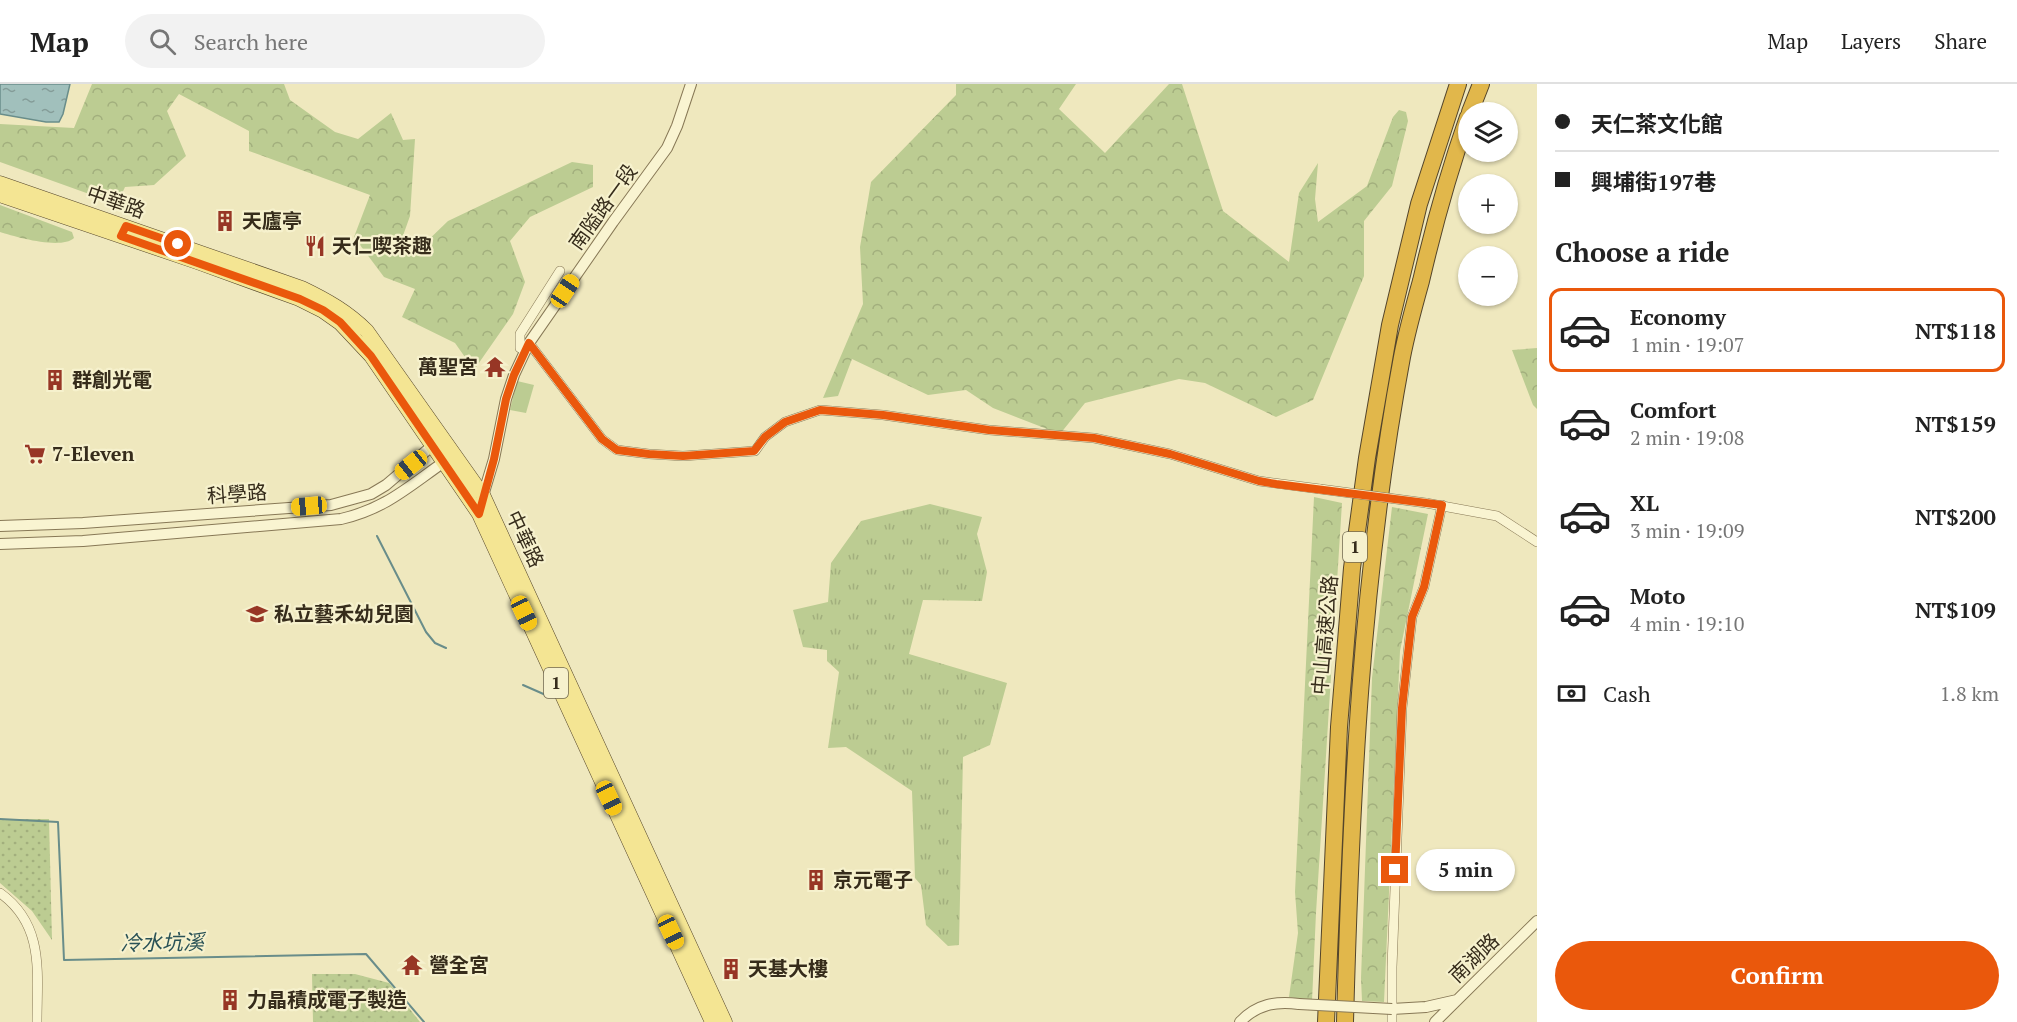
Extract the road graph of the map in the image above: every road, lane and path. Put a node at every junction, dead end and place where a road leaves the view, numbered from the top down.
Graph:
1 (691, 84) edge
2 (1458, 84) edge
3 (1481, 84) edge
4 (1474, 102) edge
5 (1458, 147) edge
6 (0, 183) edge
7 (0, 195) edge
8 (123, 231) junction
9 (560, 271) dead end
10 (528, 347) junction
11 (432, 446) junction
12 (449, 446) junction
13 (444, 462) junction
14 (483, 495) junction
15 (1442, 505) junction
16 (479, 514) junction
17 (0, 526) edge
18 (1537, 542) edge
19 (0, 544) edge
20 (538, 630) junction
21 (0, 893) edge
22 (1537, 921) edge
23 (1457, 1000) junction
24 (1392, 1009) junction
25 (37, 1022) edge
26 (712, 1022) edge
27 (725, 1022) edge
28 (1240, 1022) edge
29 (1326, 1022) edge
30 (1345, 1022) edge
31 (1392, 1022) edge
32 (1435, 1022) edge

1 - 10 street, 南隘路一段
2 - 29 highway, 中山高速公路 / 1
3 - 4 highway
5 - 30 highway, 中山高速公路 / 1
6 - 8 main road, 中華路 / 1
7 - 8 main road, 中華路 / 1
8 - 11 main road, 中華路 / 1
8 - 12 main road, 中華路 / 1
9 - 10 street
10 - 14 street, 南隘路一段
10 - 15 street, bridge
11 - 12 street
11 - 13 main road, 中華路 / 1
11 - 17 street, 科學路
12 - 13 street
12 - 14 main road, 中華路 / 1
13 - 16 main road, 中華路 / 1
13 - 19 street, 科學路
14 - 16 street, 南隘路一段
14 - 20 main road, 中華路 / 1
15 - 18 street
15 - 24 street
16 - 20 main road, 中華路 / 1
20 - 26 main road, 中華路 / 1
20 - 27 main road, 中華路 / 1
21 - 25 street
22 - 23 street, 南湖路
23 - 24 street, 南湖路
23 - 32 street
24 - 28 street, 南湖路, bridge
24 - 31 street

